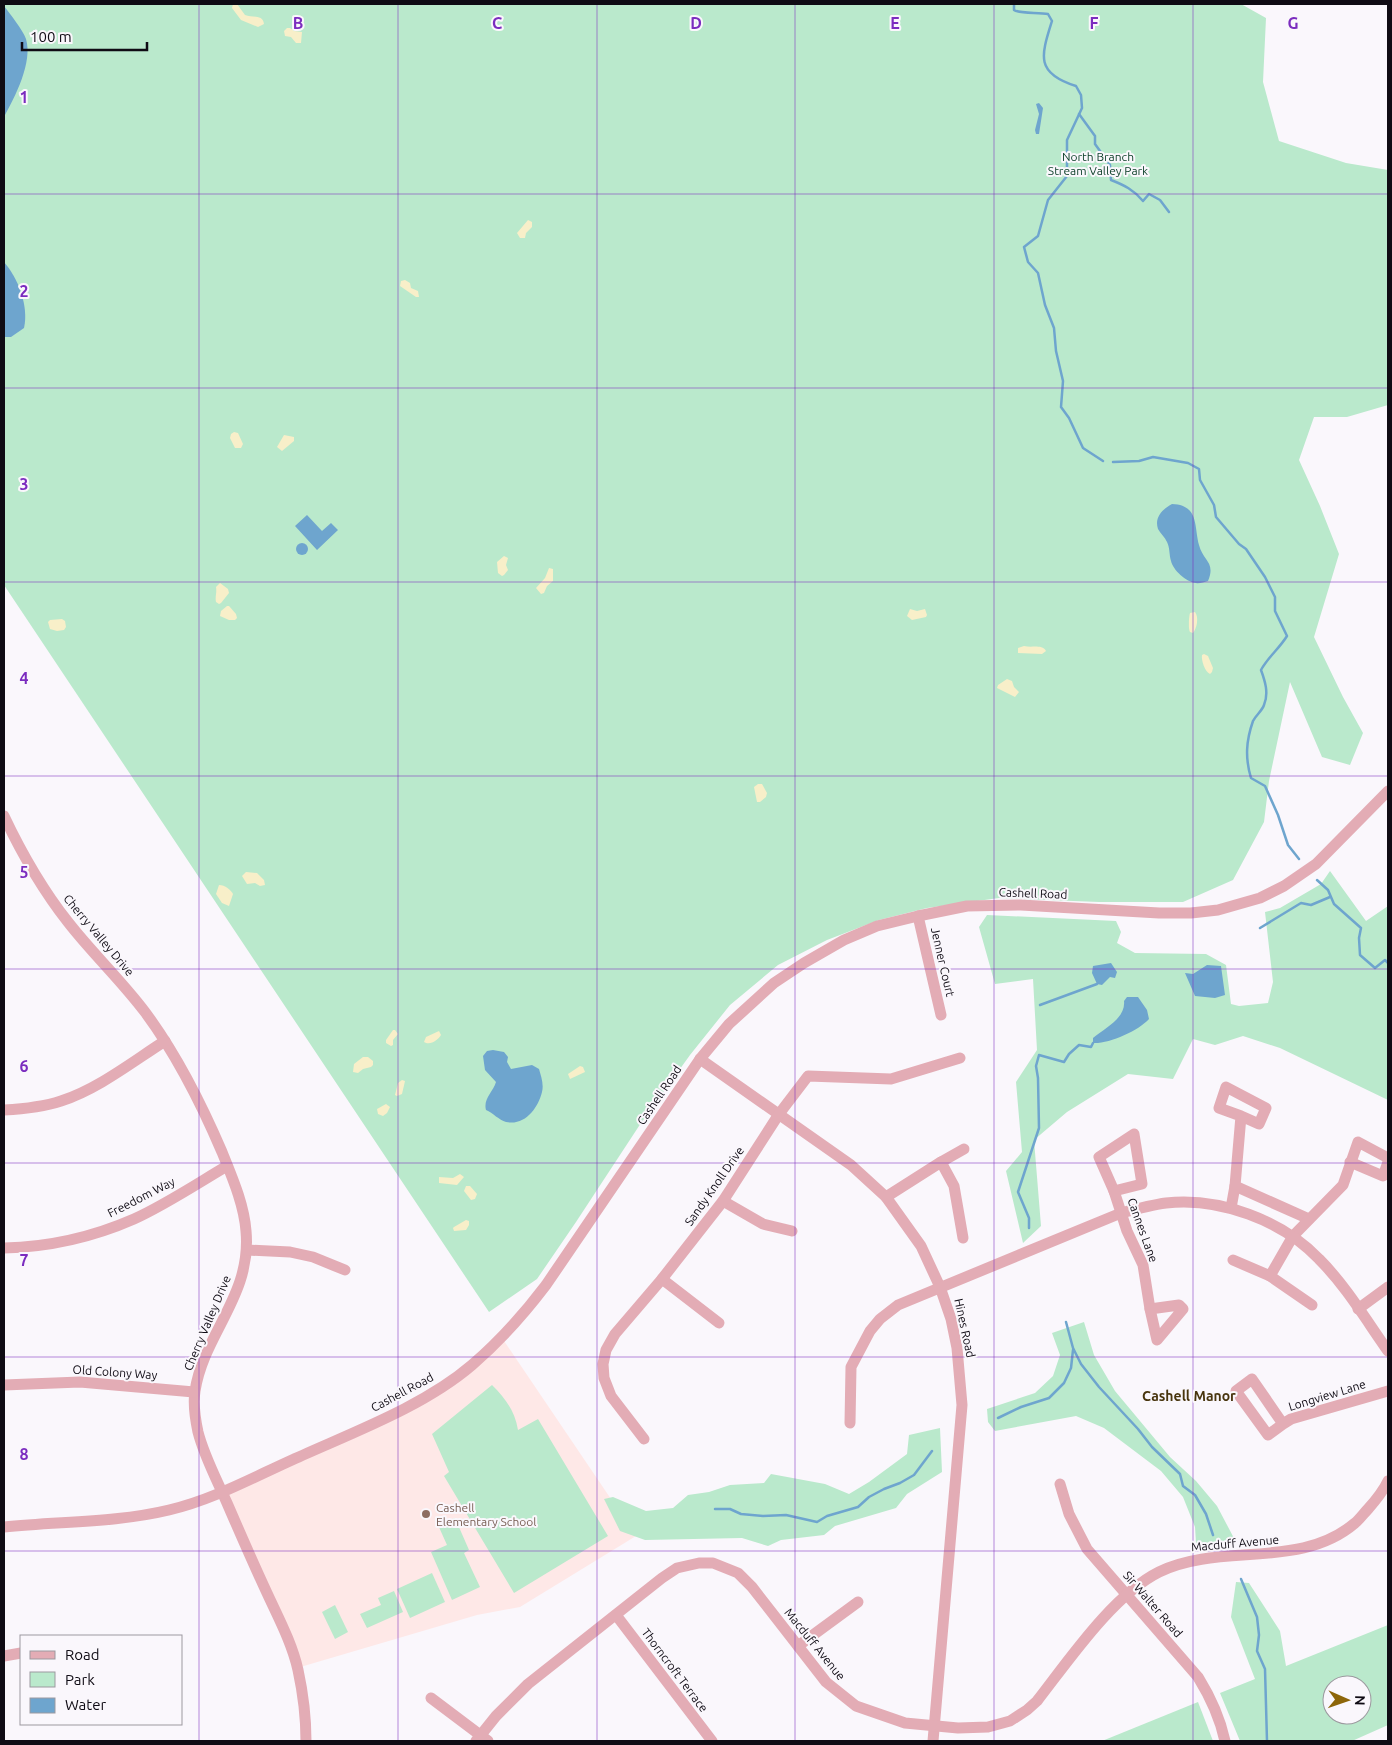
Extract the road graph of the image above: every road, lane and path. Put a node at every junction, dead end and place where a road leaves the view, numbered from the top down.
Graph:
1 (1388, 791) edge
2 (4, 816) edge
3 (918, 916) junction
4 (941, 1015) dead end
5 (165, 1041) junction
6 (960, 1058) dead end
7 (700, 1059) junction
8 (4, 1110) edge
9 (779, 1114) junction
10 (1241, 1116) dead end
11 (964, 1150) dead end
12 (1388, 1158) edge
13 (941, 1162) junction
14 (1350, 1162) junction
15 (1388, 1162) edge
16 (227, 1166) junction
17 (1235, 1186) junction
18 (1114, 1191) junction
19 (886, 1197) junction
20 (723, 1201) junction
21 (1231, 1208) junction
22 (1121, 1213) junction
23 (1309, 1219) junction
24 (792, 1231) dead end
25 (1293, 1236) junction
26 (963, 1238) dead end
27 (4, 1248) edge
28 (247, 1250) junction
29 (1233, 1260) dead end
30 (345, 1270) dead end
31 (1270, 1276) junction
32 (662, 1279) junction
33 (940, 1287) junction
34 (1388, 1288) edge
35 (1312, 1305) dead end
36 (1150, 1309) dead end
37 (1358, 1309) junction
38 (719, 1323) dead end
39 (1388, 1351) edge
40 (4, 1386) edge
41 (1388, 1391) edge
42 (194, 1392) junction
43 (850, 1423) dead end
44 (1283, 1424) junction
45 (644, 1439) dead end
46 (1060, 1484) dead end
47 (1387, 1489) edge
48 (222, 1492) junction
49 (4, 1527) edge
50 (1127, 1594) junction
51 (858, 1602) dead end
52 (616, 1616) junction
53 (798, 1646) junction
54 (20, 1653) edge
55 (4, 1656) edge
56 (431, 1698) dead end
57 (935, 1725) junction
58 (482, 1739) edge
59 (306, 1741) edge
60 (712, 1741) edge
61 (933, 1741) edge
62 (1226, 1741) edge

1 - 3 street, Cashell Road
2 - 5 street, Cherry Valley Drive
3 - 4 street, Jenner Court
3 - 7 street, Cashell Road
5 - 8 street
5 - 16 street, Cherry Valley Drive
6 - 9 street, Sandy Knoll Drive
7 - 9 street, Hines Road
7 - 48 street, Cashell Road
9 - 19 street, Hines Road
9 - 20 street, Sandy Knoll Drive
10 - 17 street
11 - 13 street
12 - 14 street
13 - 19 street
13 - 26 street
14 - 15 street
14 - 23 street
16 - 27 street, Freedom Way
16 - 28 street, Cherry Valley Drive
17 - 21 street
17 - 23 street
18 - 18 street, Cannes Lane
18 - 22 street, Cannes Lane
19 - 33 street, Hines Road
20 - 24 street
20 - 32 street, Sandy Knoll Drive
21 - 22 street
21 - 25 street
22 - 33 street
22 - 36 street, Cannes Lane
23 - 25 street
25 - 31 street
25 - 37 street
28 - 30 street
28 - 42 street, Cherry Valley Drive
29 - 31 street
31 - 35 street
32 - 38 street
32 - 45 street, Sandy Knoll Drive
33 - 43 street
33 - 57 street, Hines Road
34 - 37 street
37 - 39 street
40 - 42 street, Old Colony Way
41 - 44 street, Longview Lane
42 - 48 street, Cherry Valley Drive
44 - 44 street, Longview Lane
46 - 50 street, Sir Walter Road
47 - 50 street, Macduff Avenue
48 - 49 street, Cashell Road
48 - 59 street, Cherry Valley Drive
50 - 57 street, Macduff Avenue
50 - 62 street, Sir Walter Road
51 - 53 street
52 - 53 street, Macduff Avenue
52 - 58 street, Macduff Avenue
52 - 60 street, Thorncroft Terrace
53 - 57 street, Macduff Avenue
54 - 55 street
56 - 58 street
57 - 61 street, Hines Road

